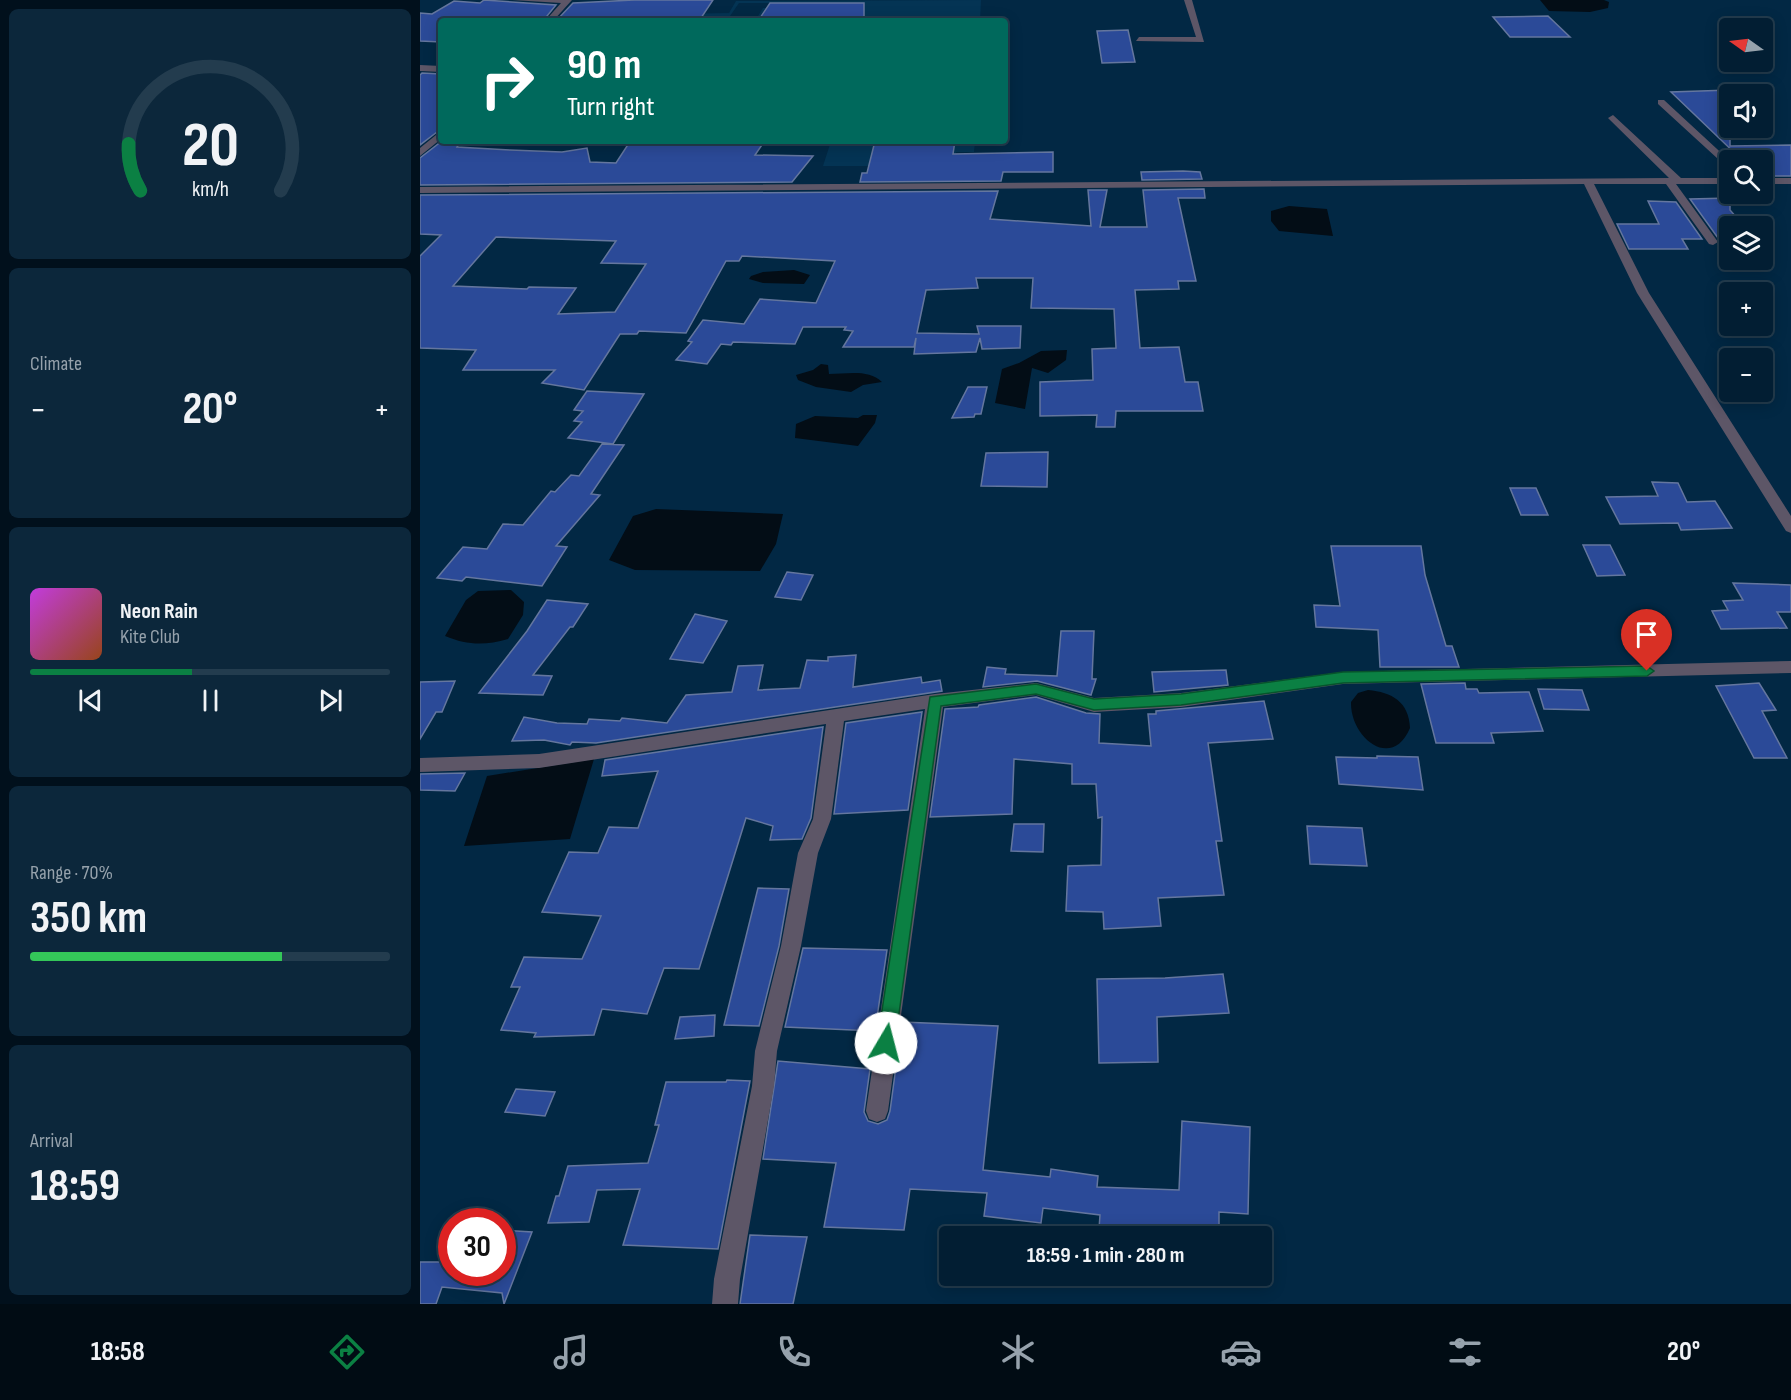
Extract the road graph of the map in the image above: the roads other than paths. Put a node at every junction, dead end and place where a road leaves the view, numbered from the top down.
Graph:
1 (516, 0) edge
2 (567, 0) edge
3 (1188, 0) edge
4 (552, 18) edge
5 (1139, 39) dead end
6 (420, 68) edge
7 (438, 69) edge
8 (1661, 102) dead end
9 (1613, 117) dead end
10 (438, 137) edge
11 (420, 153) edge
12 (1719, 157) edge
13 (1674, 181) junction
14 (1719, 181) edge
15 (1773, 181) edge
16 (1791, 181) edge
17 (1588, 182) junction
18 (420, 190) edge
19 (1713, 242) dead end
20 (1791, 528) edge
21 (1791, 667) edge
22 (935, 701) junction
23 (836, 717) junction
24 (420, 765) edge
25 (877, 1111) dead end
26 (724, 1304) edge

1 - 2 street
2 - 4 street
3 - 5 street
6 - 7 street
8 - 12 street
9 - 13 street
10 - 11 street
13 - 14 street
13 - 17 street
13 - 19 street
15 - 16 street
17 - 18 street
17 - 20 street
21 - 22 street
22 - 23 street
22 - 25 street
23 - 24 street
23 - 26 street

